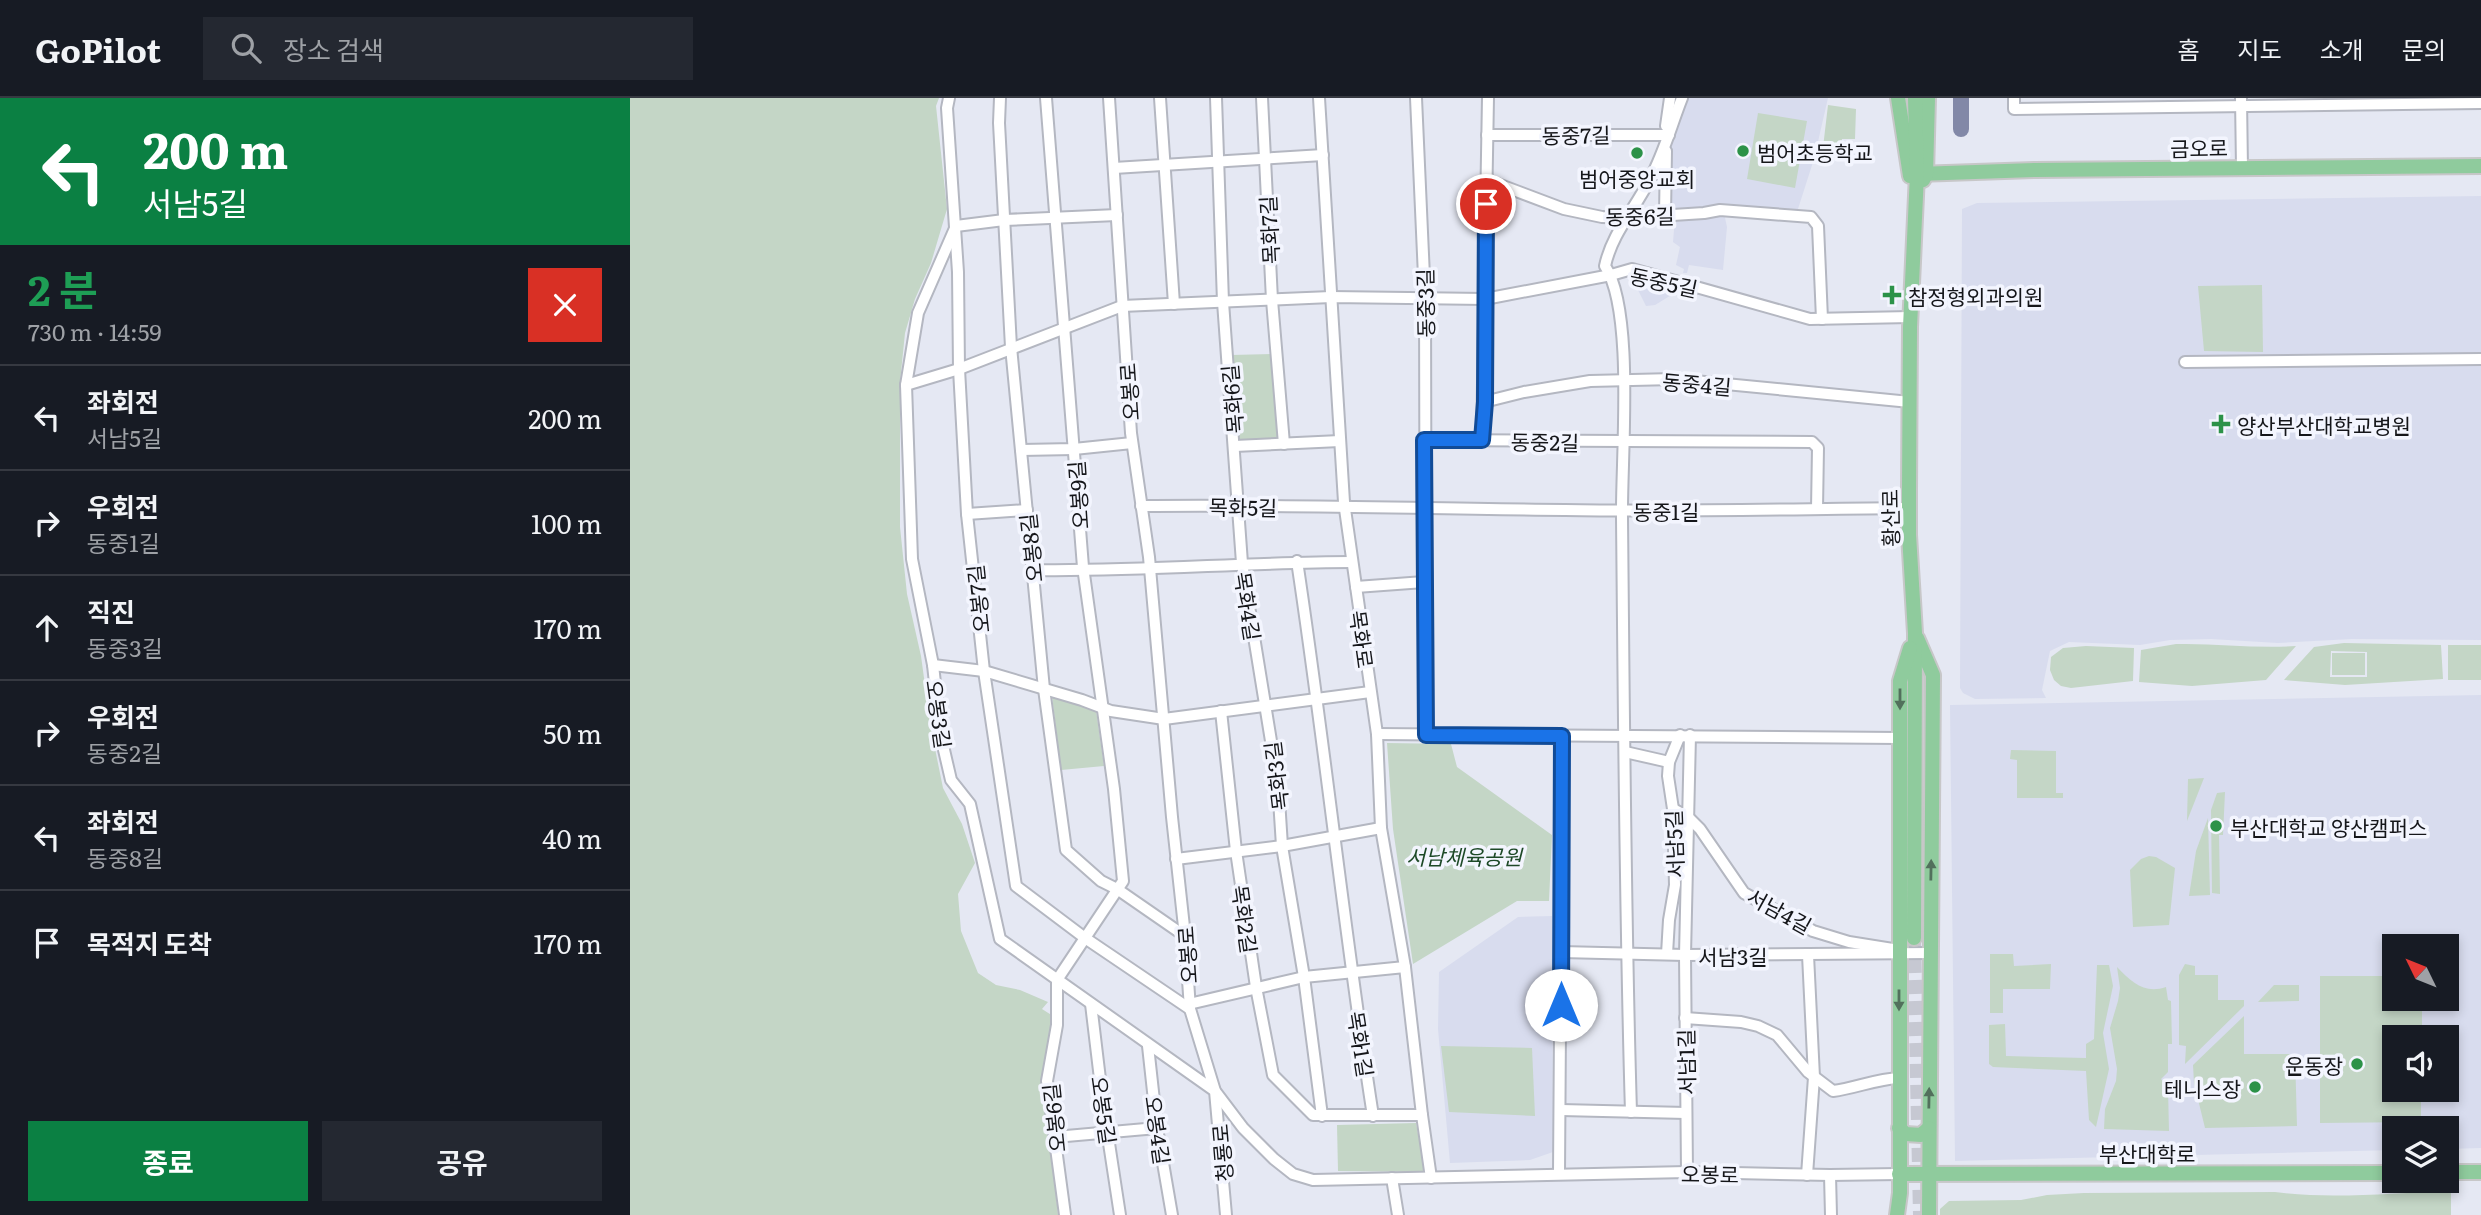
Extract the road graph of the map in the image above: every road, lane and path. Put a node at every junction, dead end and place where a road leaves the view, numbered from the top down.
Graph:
1 (949, 98) edge
2 (1000, 98) edge
3 (1046, 98) edge
4 (1109, 98) edge
5 (1160, 98) edge
6 (1216, 98) edge
7 (1262, 98) edge
8 (1319, 98) edge
9 (1416, 98) edge
10 (1488, 98) edge
11 (1670, 98) edge
12 (1682, 98) edge
13 (1898, 98) edge
14 (1914, 98) edge
15 (1928, 98) edge
16 (2014, 98) edge
17 (2384, 101) edge
18 (2241, 102) edge
19 (2128, 103) edge
20 (2481, 103) edge
21 (1667, 134) junction
22 (1487, 135) junction
23 (1665, 147) junction
24 (1323, 155) junction
25 (1264, 160) junction
26 (1219, 163) junction
27 (1164, 166) junction
28 (2481, 166) edge
29 (1114, 168) junction
30 (2242, 168) junction
31 (1921, 174) junction
32 (1487, 180) junction
33 (1915, 198) junction
34 (1116, 215) junction
35 (1665, 215) junction
36 (1626, 218) junction
37 (1056, 219) junction
38 (1004, 220) junction
39 (956, 226) junction
40 (1611, 275) junction
41 (1331, 297) junction
42 (1425, 299) junction
43 (1485, 299) junction
44 (1272, 300) junction
45 (1223, 302) junction
46 (1174, 304) junction
47 (1122, 306) junction
48 (1911, 317) junction
49 (1822, 319) junction
50 (1065, 329) junction
51 (1011, 347) junction
52 (2481, 359) edge
53 (2185, 362) dead end
54 (959, 369) junction
55 (1623, 380) junction
56 (906, 385) junction
57 (1485, 402) junction
58 (1910, 402) junction
59 (1424, 440) junction
60 (1482, 440) junction
61 (1340, 441) junction
62 (1623, 442) junction
63 (1132, 443) junction
64 (1284, 444) junction
65 (1234, 446) junction
66 (1074, 449) junction
67 (1021, 450) junction
68 (1239, 505) junction
69 (1141, 506) junction
70 (1424, 507) junction
71 (1345, 508) junction
72 (1909, 508) junction
73 (1817, 509) junction
74 (1027, 510) junction
75 (1622, 510) junction
76 (967, 514) junction
77 (1297, 561) junction
78 (1352, 562) junction
79 (1242, 564) junction
80 (1150, 568) junction
81 (1032, 569) junction
82 (1083, 571) junction
83 (1424, 582) junction
84 (1356, 587) junction
85 (1915, 633) junction
86 (933, 665) junction
87 (984, 671) junction
88 (1044, 689) junction
89 (1370, 692) junction
90 (1318, 699) junction
91 (1266, 706) junction
92 (1101, 708) junction
93 (1220, 711) junction
94 (1164, 719) junction
95 (1377, 734) junction
96 (1426, 735) junction
97 (1625, 735) junction
98 (1685, 735) junction
99 (1562, 736) junction
100 (1899, 738) junction
101 (1625, 752) junction
102 (1669, 762) junction
103 (1673, 809) junction
104 (1688, 817) junction
105 (1381, 828) junction
106 (1333, 836) junction
107 (1282, 846) junction
108 (1236, 851) junction
109 (1177, 859) junction
110 (1117, 889) junction
111 (1930, 931) junction
112 (1185, 936) junction
113 (1085, 938) junction
114 (1914, 938) tunnel mouth
115 (1900, 949) junction
116 (1561, 952) junction
117 (1626, 953) junction
118 (1930, 953) junction
119 (1667, 954) junction
120 (1685, 955) junction
121 (1808, 955) junction
122 (1405, 967) junction
123 (1350, 972) junction
124 (1304, 977) junction
125 (1057, 980) junction
126 (1256, 987) junction
127 (1091, 1004) junction
128 (1190, 1007) junction
129 (1685, 1018) junction
130 (1148, 1045) junction
131 (1814, 1077) junction
132 (1899, 1078) junction
133 (1216, 1091) junction
134 (1560, 1110) junction
135 (1631, 1112) junction
136 (1686, 1114) junction
137 (1422, 1115) junction
138 (1322, 1116) junction
139 (1373, 1116) junction
140 (1157, 1128) junction
141 (1899, 1128) junction
142 (1928, 1128) junction
143 (1108, 1133) junction
144 (1055, 1137) junction
145 (1688, 1172) junction
146 (2459, 1172) edge
147 (2481, 1172) edge
148 (1559, 1173) junction
149 (2382, 1173) edge
150 (1899, 1174) junction
151 (1807, 1175) junction
152 (1830, 1175) junction
153 (1928, 1175) junction
154 (1392, 1178) junction
155 (1432, 1178) junction
156 (1065, 1215) edge
157 (1120, 1215) edge
158 (1172, 1215) edge
159 (1226, 1215) edge
160 (1398, 1215) edge
161 (1831, 1215) edge
162 (1897, 1215) edge
163 (1929, 1215) edge

1 - 39 street, 오봉7길
2 - 38 street, 오봉8길
3 - 37 street, 오봉9길
4 - 29 street, 오봉로
5 - 27 street
6 - 26 street
7 - 25 street, 목화7길
8 - 24 street, 목화로
9 - 42 street, 동중3길
10 - 22 street
11 - 21 street
12 - 21 street
13 - 33 main road
14 - 31 main road, 황산로
15 - 31 main road
16 - 19 street
17 - 18 street
17 - 20 street
18 - 19 street
18 - 30 street
21 - 22 street, 동중7길
21 - 23 street
22 - 32 street
23 - 35 street
23 - 36 street
24 - 25 street
24 - 41 street, 목화로
25 - 26 street
25 - 44 street, 목화7길
26 - 27 street
26 - 45 street
27 - 29 street
27 - 46 street
28 - 30 main road, 금오로
29 - 34 street, 오봉로
30 - 31 main road, 금오로
31 - 33 main road, 황산로
32 - 36 street, 동중6길
32 - 43 street
33 - 48 main road, 황산로
34 - 37 street
34 - 47 street, 오봉로
35 - 36 street, 동중6길
35 - 49 street, 동중6길
36 - 40 street
37 - 38 street
37 - 50 street, 오봉9길
38 - 39 street
38 - 51 street, 오봉8길
39 - 54 street, 오봉7길
39 - 56 street, 오봉3길
40 - 43 street, 동중5길
40 - 49 street, 동중5길
40 - 55 street
41 - 42 street, 동중5길
41 - 44 street
41 - 61 street, 목화로
42 - 43 street, 동중5길
42 - 59 street, 동중3길
43 - 57 street
44 - 45 street
44 - 64 street
45 - 46 street
45 - 65 street, 목화6길
46 - 47 street
47 - 50 street
47 - 63 street, 오봉로
48 - 49 street, 동중5길
48 - 58 main road, 황산로
50 - 51 street
50 - 66 street, 오봉9길
51 - 54 street
51 - 67 street, 오봉8길
52 - 53 street
54 - 56 street
54 - 76 street, 오봉7길
55 - 57 street, 동중4길
55 - 58 street, 동중4길
55 - 62 street
56 - 86 street, 오봉3길
57 - 60 street
58 - 72 main road, 황산로
59 - 60 street, 동중2길
59 - 70 street, 동중3길
60 - 62 street, 동중2길
61 - 64 street, 목화6길
61 - 71 street, 목화로
62 - 73 street, 동중2길
62 - 75 street
63 - 66 street
63 - 69 street, 오봉로
64 - 65 street, 목화6길
65 - 68 street, 목화4길
66 - 67 street
66 - 82 street, 오봉9길
67 - 74 street, 오봉8길
68 - 69 street, 목화5길
68 - 71 street, 목화5길
68 - 79 street, 목화4길
69 - 80 street, 오봉로
70 - 71 street, 동중1길
70 - 75 street, 동중1길
70 - 83 street
71 - 78 street, 목화로
72 - 73 street, 동중1길
72 - 85 main road, 황산로
73 - 75 street, 동중1길
74 - 76 street
74 - 81 street, 오봉8길
75 - 97 street
76 - 87 street, 오봉7길
77 - 78 street
77 - 79 street
77 - 90 street
78 - 84 street, 목화로
79 - 80 street
79 - 91 street, 목화4길
80 - 82 street
80 - 94 street, 오봉로
81 - 82 street
81 - 88 street, 오봉8길
82 - 92 street, 오봉9길
83 - 84 street
83 - 96 street
84 - 89 street, 목화로
85 -> 100 main road
111 -> 85 main road
85 - 114 main road, 황산로
86 - 87 street
86 - 125 street, 오봉3길
87 - 88 street
87 - 113 street, 오봉7길
88 - 92 street
88 - 110 street, 오봉8길
89 - 90 street
89 - 95 street, 목화로
90 - 91 street
90 - 106 street
91 - 93 street
91 - 107 street, 목화3길
92 - 94 street
92 - 110 street, 오봉9길
93 - 94 street
93 - 108 street
94 - 109 street, 오봉로
95 - 96 street
95 - 105 street, 목화로
96 - 99 street
97 - 98 street
97 - 99 street
97 - 101 street
98 - 100 street
98 - 102 street, 서남5길
98 - 104 street, 서남5길
99 - 116 street
100 - 115 main road
101 - 102 street
101 - 117 street
102 - 103 street, 서남5길
103 - 104 street
103 - 119 street, 서남5길
104 - 115 street, 서남4길
104 - 120 street, 서남5길
105 - 106 street
105 - 122 street, 목화로
106 - 107 street
106 - 123 street
107 - 108 street
107 - 124 street
108 - 109 street
108 - 126 street, 목화2길
109 - 112 street, 오봉로
110 - 112 street, 오봉8길
110 - 113 street
111 - 115 main road
111 - 118 main road
112 - 128 street, 오봉로
113 - 125 street
113 - 128 street, 오봉7길
115 - 118 street
115 - 121 street, 서남3길
115 -> 132 main road
116 - 117 street, 서남3길
116 - 134 street
117 - 119 street, 서남3길
117 - 135 street
142 -> 118 main road
119 - 120 street, 서남3길
120 - 121 street, 서남3길
120 - 129 street, 서남1길
121 - 131 street
122 - 123 street
122 - 137 street, 목화로
123 - 124 street
123 - 139 street, 목화1길
124 - 126 street
124 - 138 street
125 - 127 street, 오봉3길
125 - 144 street, 오봉6길
126 - 128 street
126 - 138 street
127 - 130 street, 오봉3길
127 - 143 street, 오봉5길
128 - 133 street, 오봉로
129 - 131 street
129 - 136 street, 서남1길
130 - 133 street, 오봉3길
130 - 140 street, 오봉4길
131 - 132 street
131 - 151 street
132 - 141 main road
133 - 154 street, 오봉로
133 - 159 street, 청룡로
134 - 135 street, 서남1길
134 - 148 street
135 - 136 street, 서남1길
136 - 145 street
137 - 139 street
137 - 155 street, 목화로
138 - 139 street
140 - 143 street
140 - 158 street, 오봉4길
141 - 142 main road
141 - 150 main road
142 - 153 main road
143 - 144 street
143 - 157 street, 오봉5길
144 - 156 street, 오봉6길
145 - 148 street, 오봉로
145 - 151 street, 오봉로
146 - 147 main road
148 - 155 street, 오봉로
149 - 153 main road, 부산대학로
150 - 152 street, 오봉로
150 - 153 main road, 부산대학로
150 - 162 main road
151 - 152 street, 오봉로
152 - 161 street
153 - 163 main road
154 - 155 street, 오봉로
154 - 160 street

